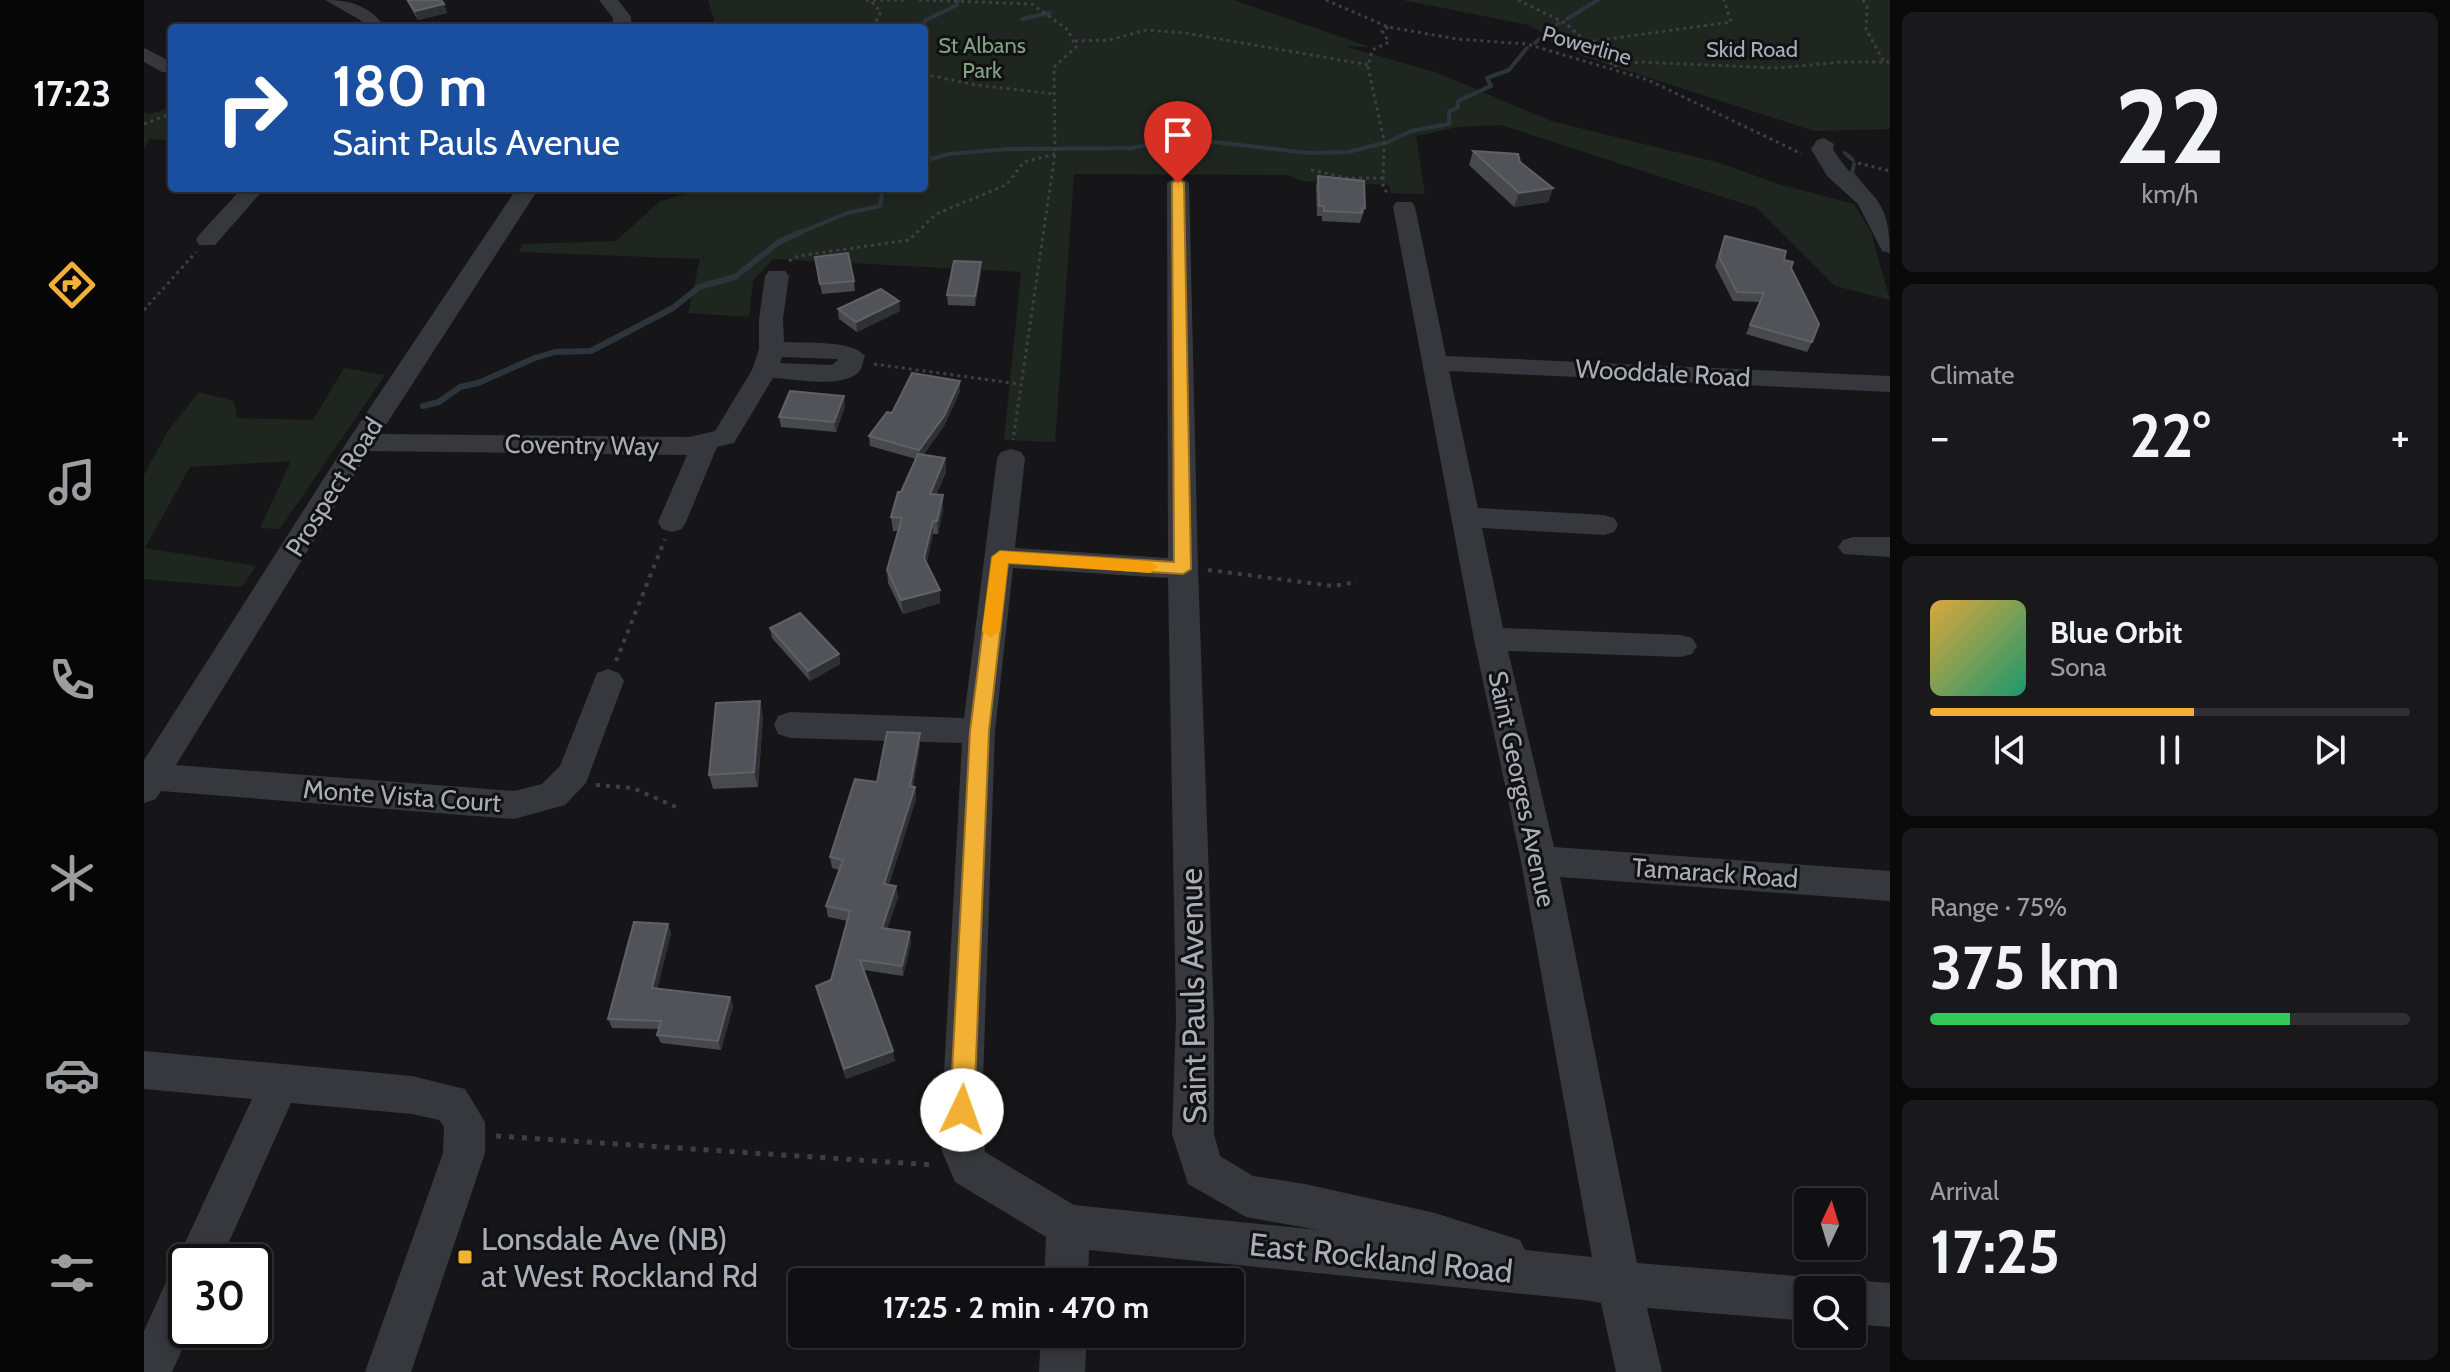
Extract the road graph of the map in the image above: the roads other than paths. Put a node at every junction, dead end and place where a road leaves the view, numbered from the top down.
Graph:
1 (334, 0) edge
2 (608, 0) edge
3 (373, 24) edge
4 (622, 24) edge
5 (144, 54) edge
6 (168, 67) edge
7 (1825, 152) road end
8 (1178, 183) dead end
9 (250, 192) edge
10 (526, 192) edge
11 (1404, 207) road end
12 (207, 240) road end
13 (1890, 246) edge
14 (777, 276) road end
15 (1436, 363) junction
16 (1890, 384) edge
17 (361, 442) junction
18 (706, 442) junction
19 (1011, 458) road end
20 (1465, 517) junction
21 (672, 522) road end
22 (1604, 525) dead end
23 (1853, 547) dead end
24 (1890, 547) edge
25 (1000, 557) junction
26 (1183, 569) junction
27 (1490, 639) junction
28 (1681, 646) dead end
29 (608, 681) road end
30 (790, 725) dead end
31 (979, 731) junction
32 (148, 783) edge
33 (1539, 861) junction
34 (1890, 886) edge
35 (144, 1070) edge
36 (280, 1083) junction
37 (1068, 1226) junction
38 (206, 1244) edge
39 (1066, 1268) edge
40 (1601, 1281) junction
41 (1794, 1298) edge
42 (1866, 1303) edge
43 (1890, 1305) edge
44 (168, 1329) edge
45 (1063, 1348) edge
46 (149, 1372) edge
47 (388, 1372) edge
48 (1062, 1372) edge
49 (1639, 1372) edge

1 - 3 street
2 - 4 street
5 - 6 street
7 - 13 street
8 - 26 street, Saint Pauls Avenue
9 - 12 street
10 - 17 street, Prospect Road
11 - 15 street, Saint Georges Avenue
14 - 18 street
15 - 16 street, Wooddale Road
15 - 20 street, Saint Georges Avenue
17 - 18 street, Coventry Way
17 - 32 street, Prospect Road
18 - 21 street
19 - 25 street
20 - 22 street
20 - 27 street, Saint Georges Avenue
23 - 24 street
25 - 26 street
25 - 31 street
26 - 40 street, Saint Pauls Avenue
27 - 28 street
27 - 33 street, Saint Georges Avenue
29 - 32 street, Monte Vista Court
30 - 31 street
31 - 37 street, East Rockland Road
33 - 34 street, Tamarack Road
33 - 40 street, Saint Georges Avenue
35 - 36 street
36 - 38 street
36 - 47 street
37 - 39 street
37 - 40 street, East Rockland Road
40 - 41 street, East Rockland Road
40 - 49 street, Saint Georges Avenue
42 - 43 street
44 - 46 street
45 - 48 street

